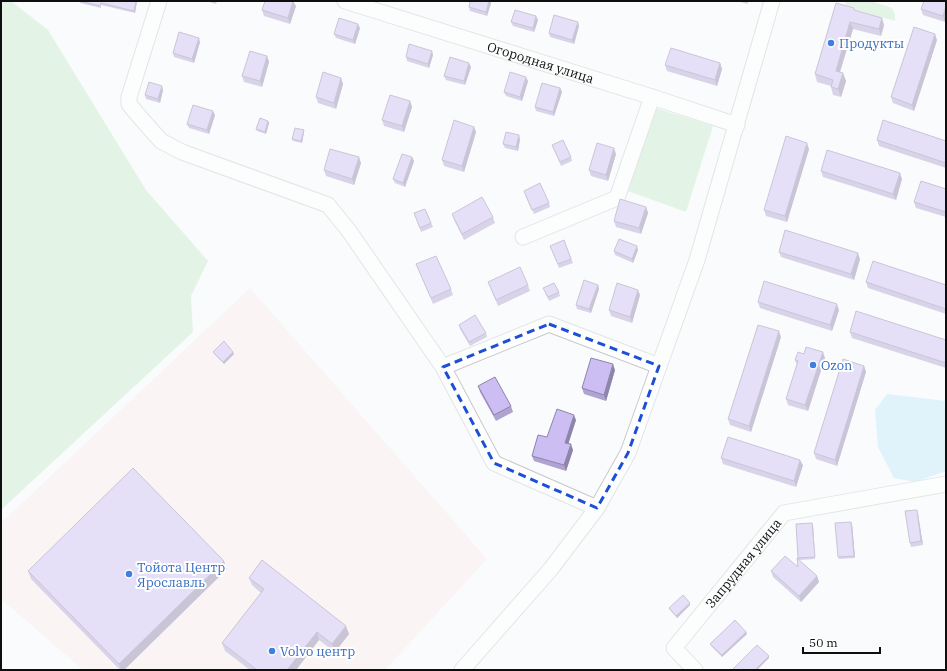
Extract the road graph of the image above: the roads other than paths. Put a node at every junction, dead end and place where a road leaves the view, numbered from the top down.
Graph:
1 (159, 1) edge
2 (345, 1) edge
3 (772, 1) edge
4 (652, 97) junction
5 (737, 125) junction
6 (522, 237) dead end
7 (659, 366) junction
8 (443, 368) junction
9 (946, 484) edge
10 (597, 508) junction
11 (462, 670) edge
12 (694, 670) edge

1 - 8 street
2 - 4 street, Огородная улица
3 - 5 street
4 - 5 street, Огородная улица
4 - 6 street
5 - 7 street
7 - 8 street
7 - 10 street
8 - 10 street
9 - 12 street, Запрудная улица
10 - 11 street

